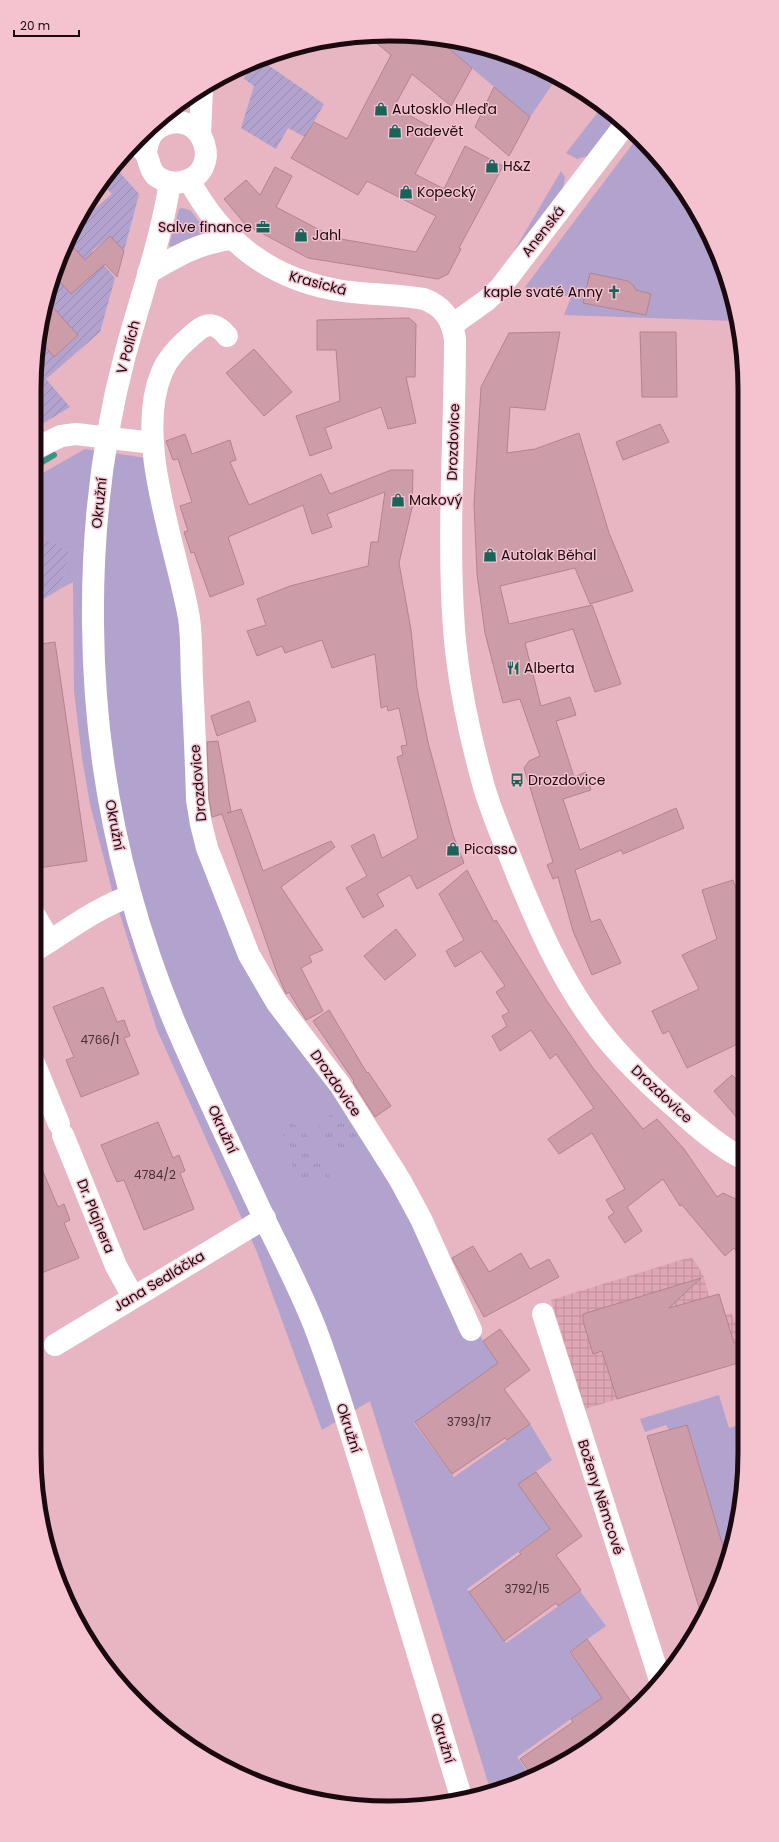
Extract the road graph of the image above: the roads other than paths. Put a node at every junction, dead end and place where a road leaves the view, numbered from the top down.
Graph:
1 (202, 96) edge
2 (167, 121) edge
3 (621, 129) edge
4 (200, 134) junction
5 (151, 136) edge
6 (140, 148) edge
7 (180, 181) junction
8 (232, 239) junction
9 (148, 273) junction
10 (452, 324) junction
11 (227, 336) dead end
12 (107, 438) junction
13 (153, 443) junction
14 (41, 445) edge
15 (131, 896) junction
16 (42, 946) edge
17 (41, 1080) edge
18 (738, 1155) edge
19 (265, 1218) junction
20 (133, 1297) junction
21 (543, 1314) dead end
22 (472, 1330) dead end
23 (55, 1345) dead end
24 (658, 1674) edge
25 (460, 1793) edge

1 - 4 street
2 - 4 street, Krasická
3 - 10 street, Anenská
4 - 7 street
5 - 6 street, Krasická
6 - 7 street, Krasická
7 - 8 street, Krasická
7 - 9 street, V Polích
8 - 9 street
8 - 10 street, Krasická
9 - 12 street, V Polích
10 - 18 street, Drozdovice
11 - 13 street, Drozdovice
12 - 13 street
12 - 14 street
12 - 15 street, Okružní
13 - 22 street, Drozdovice
15 - 16 street
15 - 19 street, Okružní
17 - 20 street, Dr. Plajnera
19 - 20 street, Jana Sedláčka
19 - 25 street, Okružní
20 - 23 street, Jana Sedláčka
21 - 24 street, Boženy Němcové

